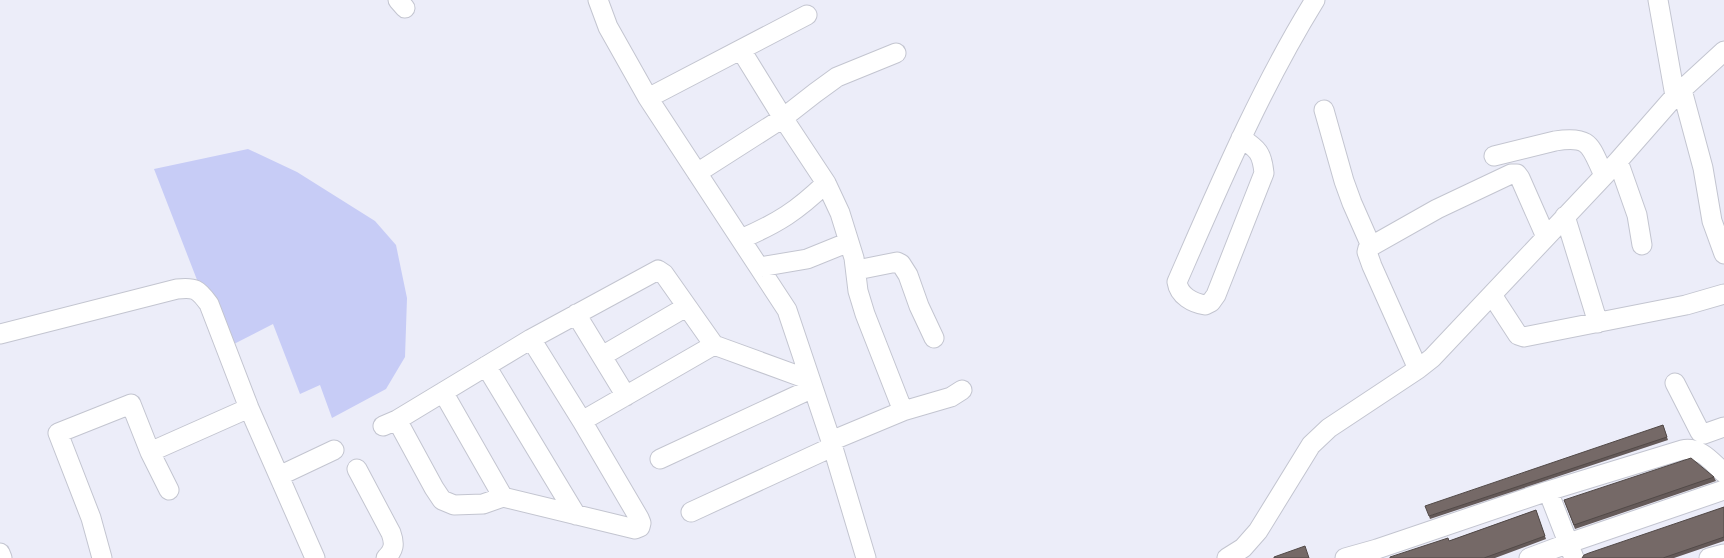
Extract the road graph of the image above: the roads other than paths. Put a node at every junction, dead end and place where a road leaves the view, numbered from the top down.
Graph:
1 (598, 0) edge
2 (1315, 0) edge
3 (1658, 0) edge
4 (808, 15) dead end
5 (741, 50) junction
6 (1724, 51) edge
7 (896, 53) dead end
8 (1678, 93) junction
9 (648, 98) junction
10 (1324, 110) dead end
11 (782, 118) junction
12 (1241, 138) junction
13 (1494, 156) dead end
14 (1618, 161) junction
15 (697, 173) junction
16 (1604, 176) junction
17 (826, 183) junction
18 (1565, 216) junction
19 (1546, 237) junction
20 (741, 239) junction
21 (849, 242) junction
22 (1642, 245) dead end
23 (1371, 246) junction
24 (1724, 254) edge
25 (760, 267) junction
26 (857, 270) junction
27 (1724, 294) edge
28 (1492, 295) junction
29 (686, 307) junction
30 (576, 314) junction
31 (1598, 323) junction
32 (0, 334) edge
33 (934, 338) dead end
34 (531, 339) junction
35 (714, 345) junction
36 (602, 356) junction
37 (486, 366) junction
38 (1418, 369) junction
39 (1676, 383) dead end
40 (812, 384) junction
41 (962, 390) dead end
42 (443, 392) junction
43 (626, 396) junction
44 (249, 408) junction
45 (903, 411) junction
46 (582, 421) junction
47 (1724, 427) edge
48 (832, 444) junction
49 (334, 450) dead end
50 (150, 452) junction
51 (660, 459) dead end
52 (357, 469) dead end
53 (1724, 473) edge
54 (279, 476) junction
55 (169, 490) dead end
56 (1724, 490) edge
57 (1548, 491) junction
58 (503, 498) junction
59 (691, 512) dead end
60 (576, 515) junction
61 (1571, 550) edge
62 (0, 553) edge
63 (1244, 553) edge
64 (1379, 554) edge
65 (1724, 554) edge
66 (2, 558) edge
67 (102, 558) edge
68 (315, 558) edge
69 (386, 558) edge
70 (866, 558) edge
71 (1227, 558) edge
72 (1345, 558) edge
73 (1529, 558) edge
74 (1709, 558) edge

1 - 9 street
2 - 12 street
3 - 8 street
4 - 5 street
5 - 9 street
5 - 11 street
6 - 8 street
7 - 11 street
8 - 14 street
8 - 24 street
9 - 15 street
10 - 23 street
11 - 15 street
11 - 17 street
12 - 12 street
13 - 16 street
14 - 16 street
14 - 22 street
15 - 20 street
16 - 18 street
17 - 20 street
17 - 21 street
18 - 19 street
18 - 31 street
19 - 23 street
19 - 28 street
20 - 25 street
21 - 25 street
21 - 26 street
23 - 38 street
25 - 40 street
26 - 33 street
26 - 45 street
27 - 31 street
28 - 31 street
28 - 38 street
29 - 30 street
29 - 35 street
29 - 36 street
30 - 34 street
30 - 36 street
32 - 44 street
34 - 37 street
34 - 46 street
35 - 40 street
35 - 43 street
36 - 43 street
37 - 42 street
37 - 60 street
38 - 63 street
39 - 47 street
40 - 48 street
40 - 51 street
41 - 45 street
42 - 58 street
42 - 58 street
43 - 46 street
44 - 50 street
44 - 54 street
45 - 48 street
46 - 60 street
48 - 59 street
48 - 70 street
49 - 54 street
50 - 55 street
50 - 67 street
52 - 69 street
53 - 57 street
54 - 68 street
56 - 61 street
57 - 61 street
57 - 64 street
58 - 60 street
61 - 73 street
62 - 66 street
63 - 71 street
64 - 72 street
65 - 74 street

